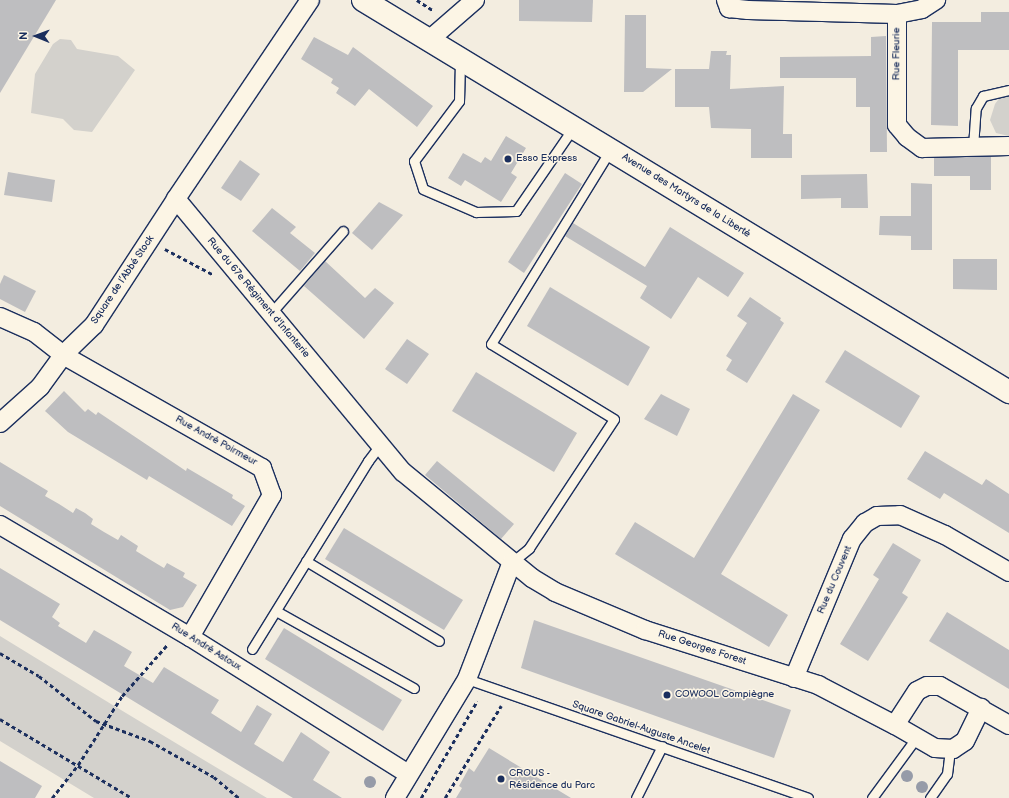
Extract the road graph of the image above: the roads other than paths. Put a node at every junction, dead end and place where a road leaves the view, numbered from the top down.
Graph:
1 (310, 0) edge
2 (363, 0) edge
3 (475, 0) edge
4 (726, 0) edge
5 (936, 0) edge
6 (869, 5) edge
7 (897, 14) junction
8 (429, 40) junction
9 (460, 59) junction
10 (1009, 90) edge
11 (574, 127) junction
12 (1009, 146) edge
13 (973, 147) junction
14 (611, 149) junction
15 (176, 199) junction
16 (343, 231) dead end
17 (270, 313) junction
18 (0, 317) edge
19 (63, 355) junction
20 (1009, 392) edge
21 (0, 423) edge
22 (380, 445) junction
23 (0, 525) edge
24 (306, 561) junction
25 (512, 562) junction
26 (1009, 572) edge
27 (276, 611) junction
28 (182, 633) junction
29 (439, 641) dead end
30 (252, 649) dead end
31 (794, 678) junction
32 (467, 679) junction
33 (414, 688) dead end
34 (981, 708) junction
35 (895, 725) junction
36 (1009, 726) edge
37 (916, 738) junction
38 (662, 746) junction
39 (950, 749) junction
40 (408, 774) junction
41 (395, 798) edge
42 (636, 798) edge
43 (808, 798) edge
44 (872, 798) edge
45 (930, 798) edge

1 - 15 street
2 - 8 street, Avenue des Martyrs de la Liberté
3 - 8 street
4 - 6 street, Rue Fleurie
5 - 7 street
6 - 7 street, Rue Fleurie
7 - 13 street, Rue Fleurie
8 - 9 street, Avenue des Martyrs de la Liberté
9 - 11 street, Avenue des Martyrs de la Liberté
9 - 11 lane
10 - 13 lane
11 - 14 street, Avenue des Martyrs de la Liberté
12 - 13 street, Rue Fleurie
14 - 20 street, Avenue des Martyrs de la Liberté
14 - 25 lane
15 - 17 street, Rue du 67e Régiment d'Infanterie
15 - 19 street, Square de l’Abbé Stock
16 - 17 lane
17 - 22 street, Rue du 67e Régiment d'Infanterie
18 - 19 street
19 - 21 street, Square de l’Abbé Stock
19 - 28 street, Rue André Poirmeur
22 - 24 lane
22 - 25 street, Rue du 67e Régiment d'Infanterie
23 - 28 street, Rue André Astoux
24 - 27 lane
24 - 29 lane
25 - 31 street, Rue Georges Forest
25 - 32 street
26 - 31 street, Rue du Couvent
27 - 30 lane
27 - 33 lane
28 - 40 street, Rue André Astoux
31 - 35 street, Rue Georges Forest
32 - 38 lane, Square Gabriel-Auguste Ancelet
32 - 40 street
34 - 35 street
34 - 36 street
34 - 39 street
35 - 37 street, Rue Georges Forest
37 - 39 street, Rue Georges Forest
37 - 44 lane
38 - 42 lane
38 - 43 lane, Square Gabriel-Auguste Ancelet
39 - 45 lane
40 - 41 street

